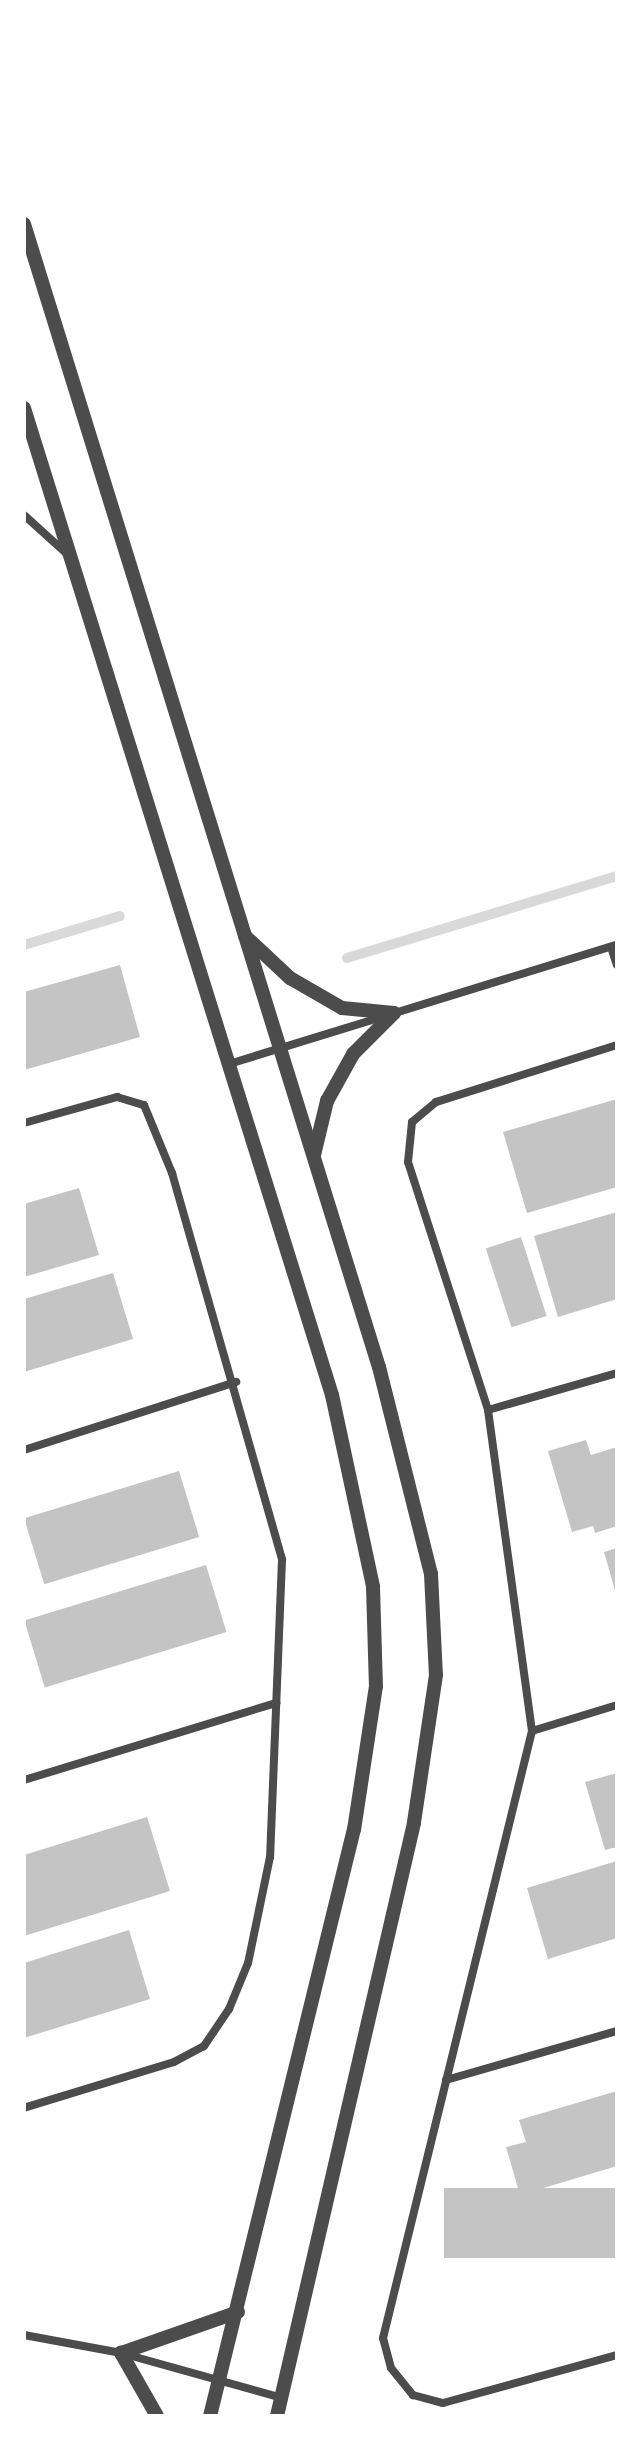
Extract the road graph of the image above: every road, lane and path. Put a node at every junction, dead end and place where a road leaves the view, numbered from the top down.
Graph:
1 (24, 224) edge
2 (24, 408) edge
3 (24, 515) edge
4 (70, 556) junction
5 (245, 935) junction
6 (614, 946) edge
7 (617, 965) edge
8 (394, 1013) junction
9 (617, 1045) edge
10 (280, 1049) junction
11 (229, 1064) junction
12 (24, 1123) edge
13 (314, 1157) junction
14 (617, 1373) edge
15 (236, 1382) junction
16 (488, 1410) junction
17 (24, 1450) edge
18 (276, 1703) junction
19 (617, 1705) edge
20 (532, 1731) junction
21 (24, 1780) edge
22 (617, 2031) edge
23 (446, 2080) junction
24 (24, 2108) edge
25 (238, 2312) junction
26 (24, 2335) edge
27 (121, 2353) junction
28 (617, 2355) edge
29 (221, 2381) junction
30 (282, 2398) junction
31 (157, 2416) edge
32 (210, 2416) edge
33 (277, 2416) edge

1 - 5 street
2 - 4 street
3 - 4 street
4 - 11 street
5 - 8 street
5 - 10 street
6 - 7 street
6 - 8 street
8 - 10 street
8 - 13 street
9 - 16 street
10 - 11 street
10 - 13 street
11 - 25 street
12 - 15 street
13 - 30 street
14 - 16 street
15 - 17 street
15 - 18 street
16 - 20 street
18 - 21 street
18 - 24 street
19 - 20 street
20 - 23 street
22 - 23 street
23 - 28 street
25 - 27 street
25 - 29 street
26 - 27 street
27 - 29 street
27 - 31 street
29 - 30 street
29 - 32 street
30 - 33 street

